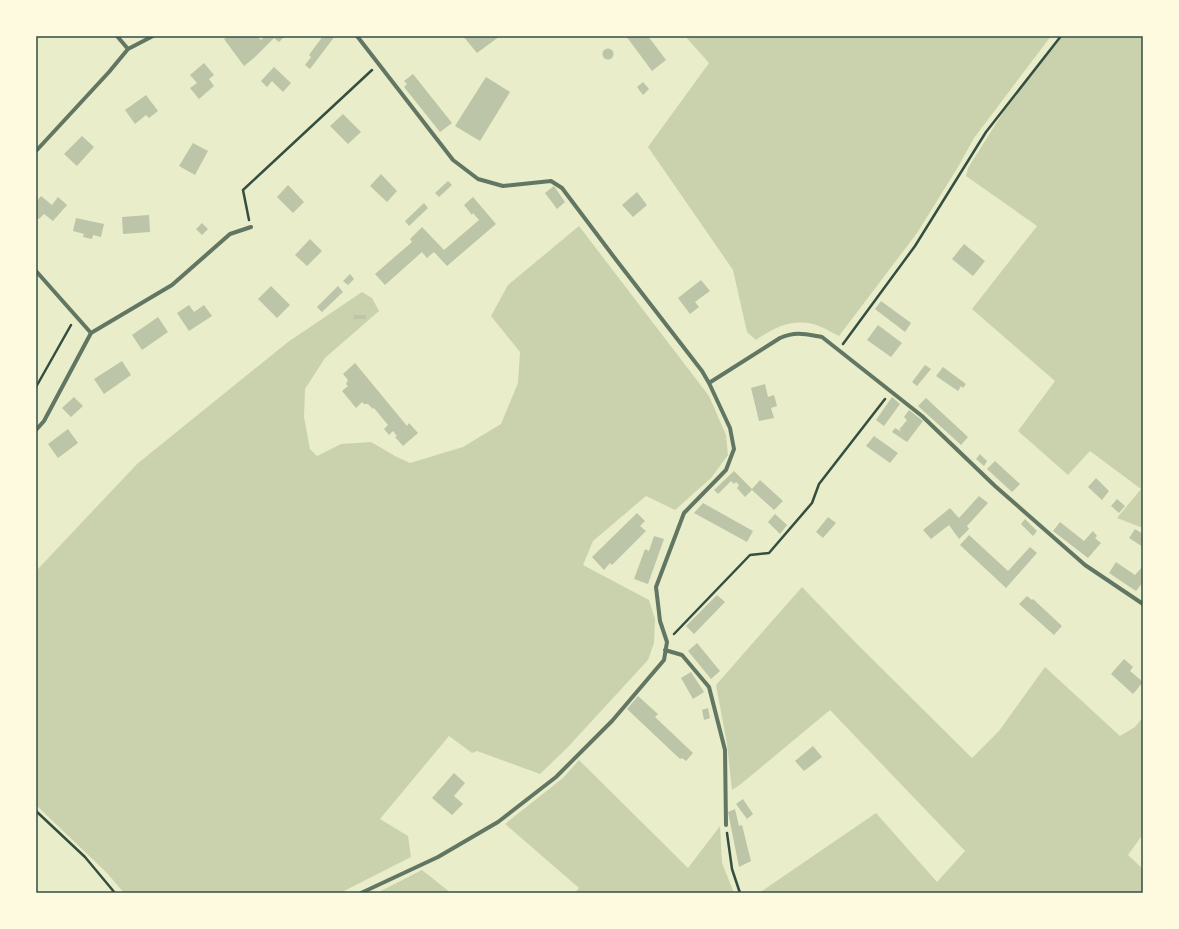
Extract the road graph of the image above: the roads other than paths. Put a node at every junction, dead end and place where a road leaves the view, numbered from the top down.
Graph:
1 (117, 36) edge
2 (153, 36) edge
3 (357, 36) edge
4 (128, 49) junction
5 (36, 151) edge
6 (251, 227) road end
7 (36, 271) edge
8 (91, 333) junction
9 (709, 383) junction
10 (36, 430) edge
11 (1143, 604) edge
12 (665, 650) junction
13 (726, 825) road end
14 (360, 893) edge

1 - 4 street
2 - 4 street
3 - 9 street
4 - 5 street
6 - 8 street
7 - 8 street
8 - 10 street
9 - 11 street
9 - 12 street
12 - 13 street
12 - 14 street

